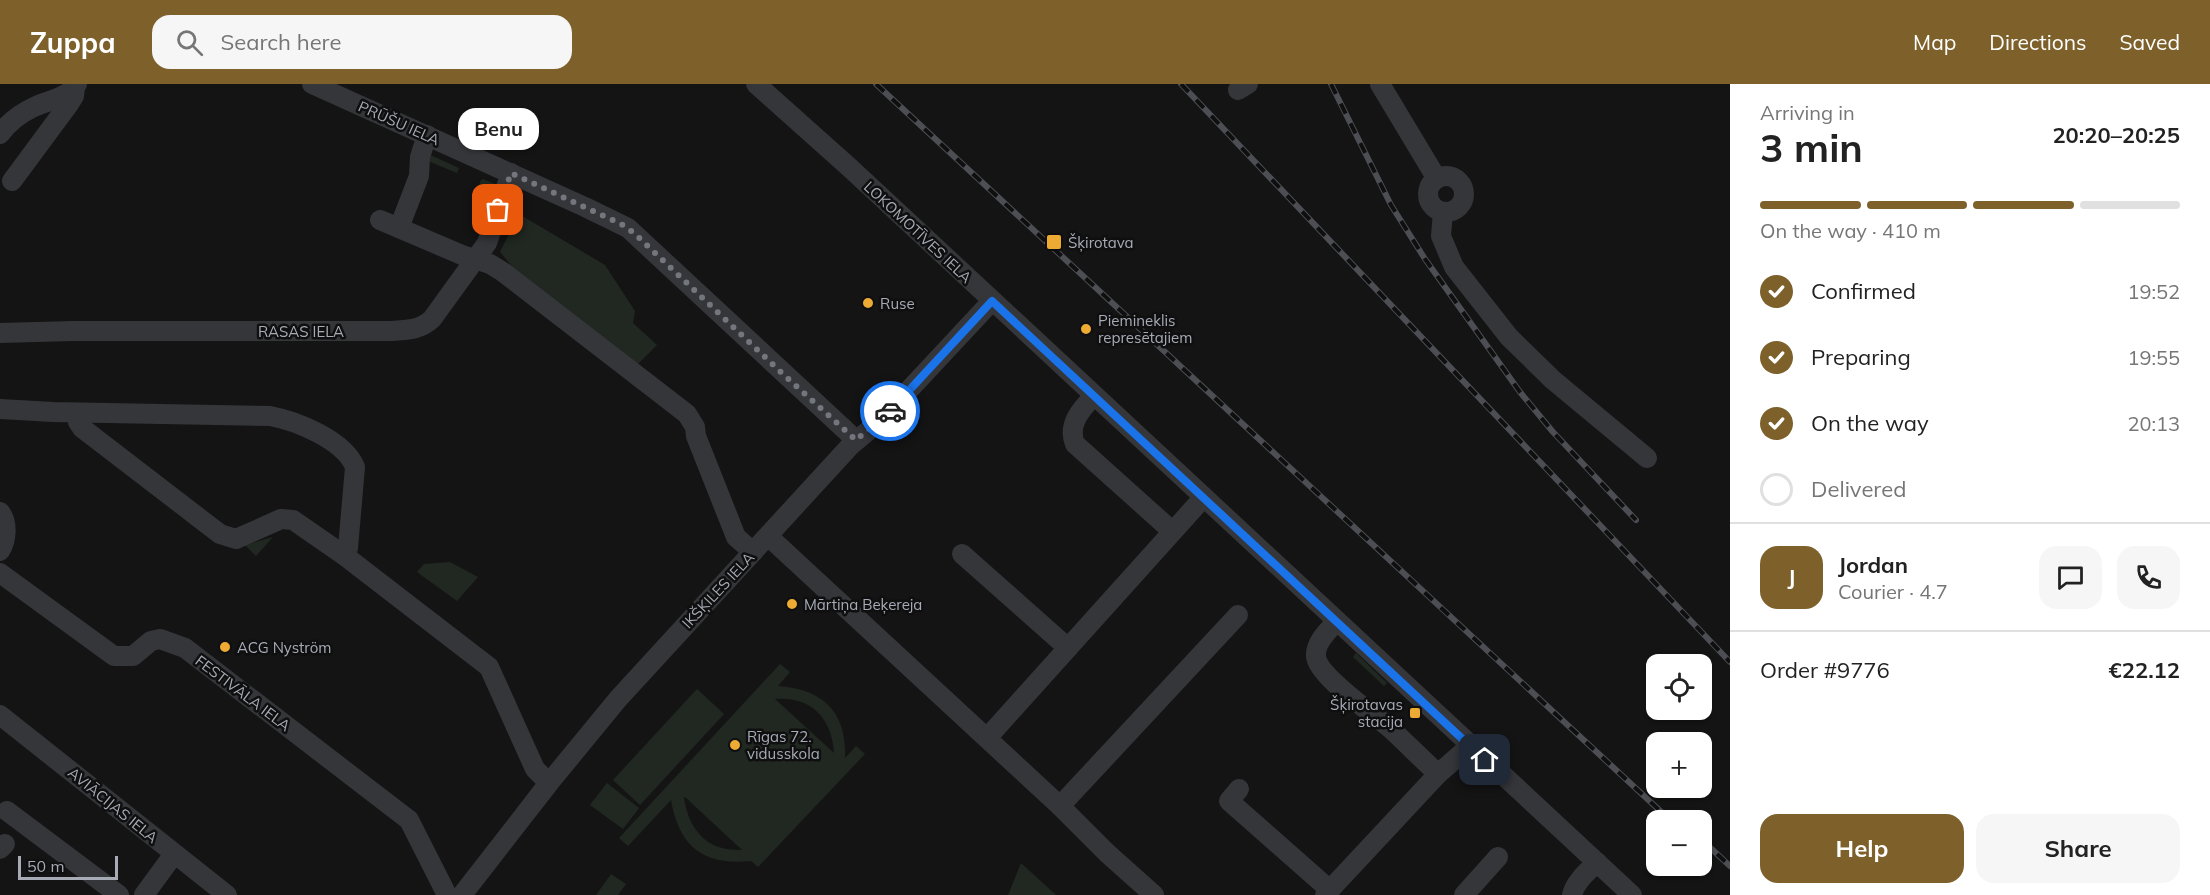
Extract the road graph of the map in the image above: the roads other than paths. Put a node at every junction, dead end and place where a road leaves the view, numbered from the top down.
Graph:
1 (312, 84) edge
2 (756, 84) edge
3 (1380, 84) edge
4 (76, 86) edge
5 (0, 134) edge
6 (427, 135) junction
7 (511, 173) junction
8 (1437, 179) junction
9 (12, 181) dead end
10 (1443, 212) junction
11 (380, 220) dead end
12 (399, 228) junction
13 (475, 259) junction
14 (992, 301) junction
15 (0, 333) edge
16 (1094, 396) junction
17 (0, 409) edge
18 (78, 413) junction
19 (856, 440) junction
20 (1647, 458) dead end
21 (1203, 498) junction
22 (0, 512) edge
23 (1172, 531) junction
24 (768, 536) junction
25 (0, 551) edge
26 (753, 552) junction
27 (962, 554) dead end
28 (345, 556) junction
29 (0, 573) edge
30 (1232, 616) dead end
31 (1337, 621) junction
32 (1068, 648) junction
33 (0, 715) edge
34 (987, 738) junction
35 (1470, 746) junction
36 (1438, 774) junction
37 (549, 783) junction
38 (1239, 789) dead end
39 (1060, 806) junction
40 (9, 831) edge
41 (174, 854) junction
42 (1498, 857) dead end
43 (1596, 862) junction
44 (1327, 892) edge
45 (119, 895) edge
46 (144, 895) edge
47 (227, 895) edge
48 (447, 895) edge
49 (462, 895) edge
50 (1154, 895) edge
51 (1464, 895) edge
52 (1572, 895) edge
53 (1632, 895) edge

1 - 6 street, PRŪŠU IELA
2 - 14 street, LOKOMOTĪVES IELA
3 - 8 street
4 - 5 street
4 - 9 street
6 - 7 street, PRŪŠU IELA
6 - 12 street
7 - 13 street, RASAS IELA
7 - 19 street, PRŪŠU IELA
8 - 10 street
8 - 10 street
10 - 20 street
11 - 12 street
12 - 13 street
13 - 15 street, RASAS IELA
13 - 26 street
14 - 16 street, LOKOMOTĪVES IELA
14 - 19 street, IKŠĶILES IELA
16 - 21 street, LOKOMOTĪVES IELA
16 - 23 street
17 - 18 street
18 - 28 street
18 - 28 street
19 - 24 street, IKŠĶILES IELA
21 - 23 street
21 - 31 street, LOKOMOTĪVES IELA
22 - 25 street
23 - 32 street
24 - 26 street, IKŠĶILES IELA
24 - 34 street
26 - 37 street, IKŠĶILES IELA
27 - 32 street
28 - 37 street
29 - 48 street, FESTIVĀLA IELA
30 - 39 street
31 - 35 street, LOKOMOTĪVES IELA
31 - 36 street
32 - 34 street
33 - 41 street, AVIĀCIJAS IELA
34 - 39 street
35 - 36 street
35 - 43 street, LOKOMOTĪVES IELA
36 - 44 street
37 - 49 street, IKŠĶILES IELA
38 - 44 street
39 - 50 street
40 - 45 street
41 - 46 street
41 - 47 street, AVIĀCIJAS IELA
42 - 51 street
43 - 52 street
43 - 53 street, LOKOMOTĪVES IELA

